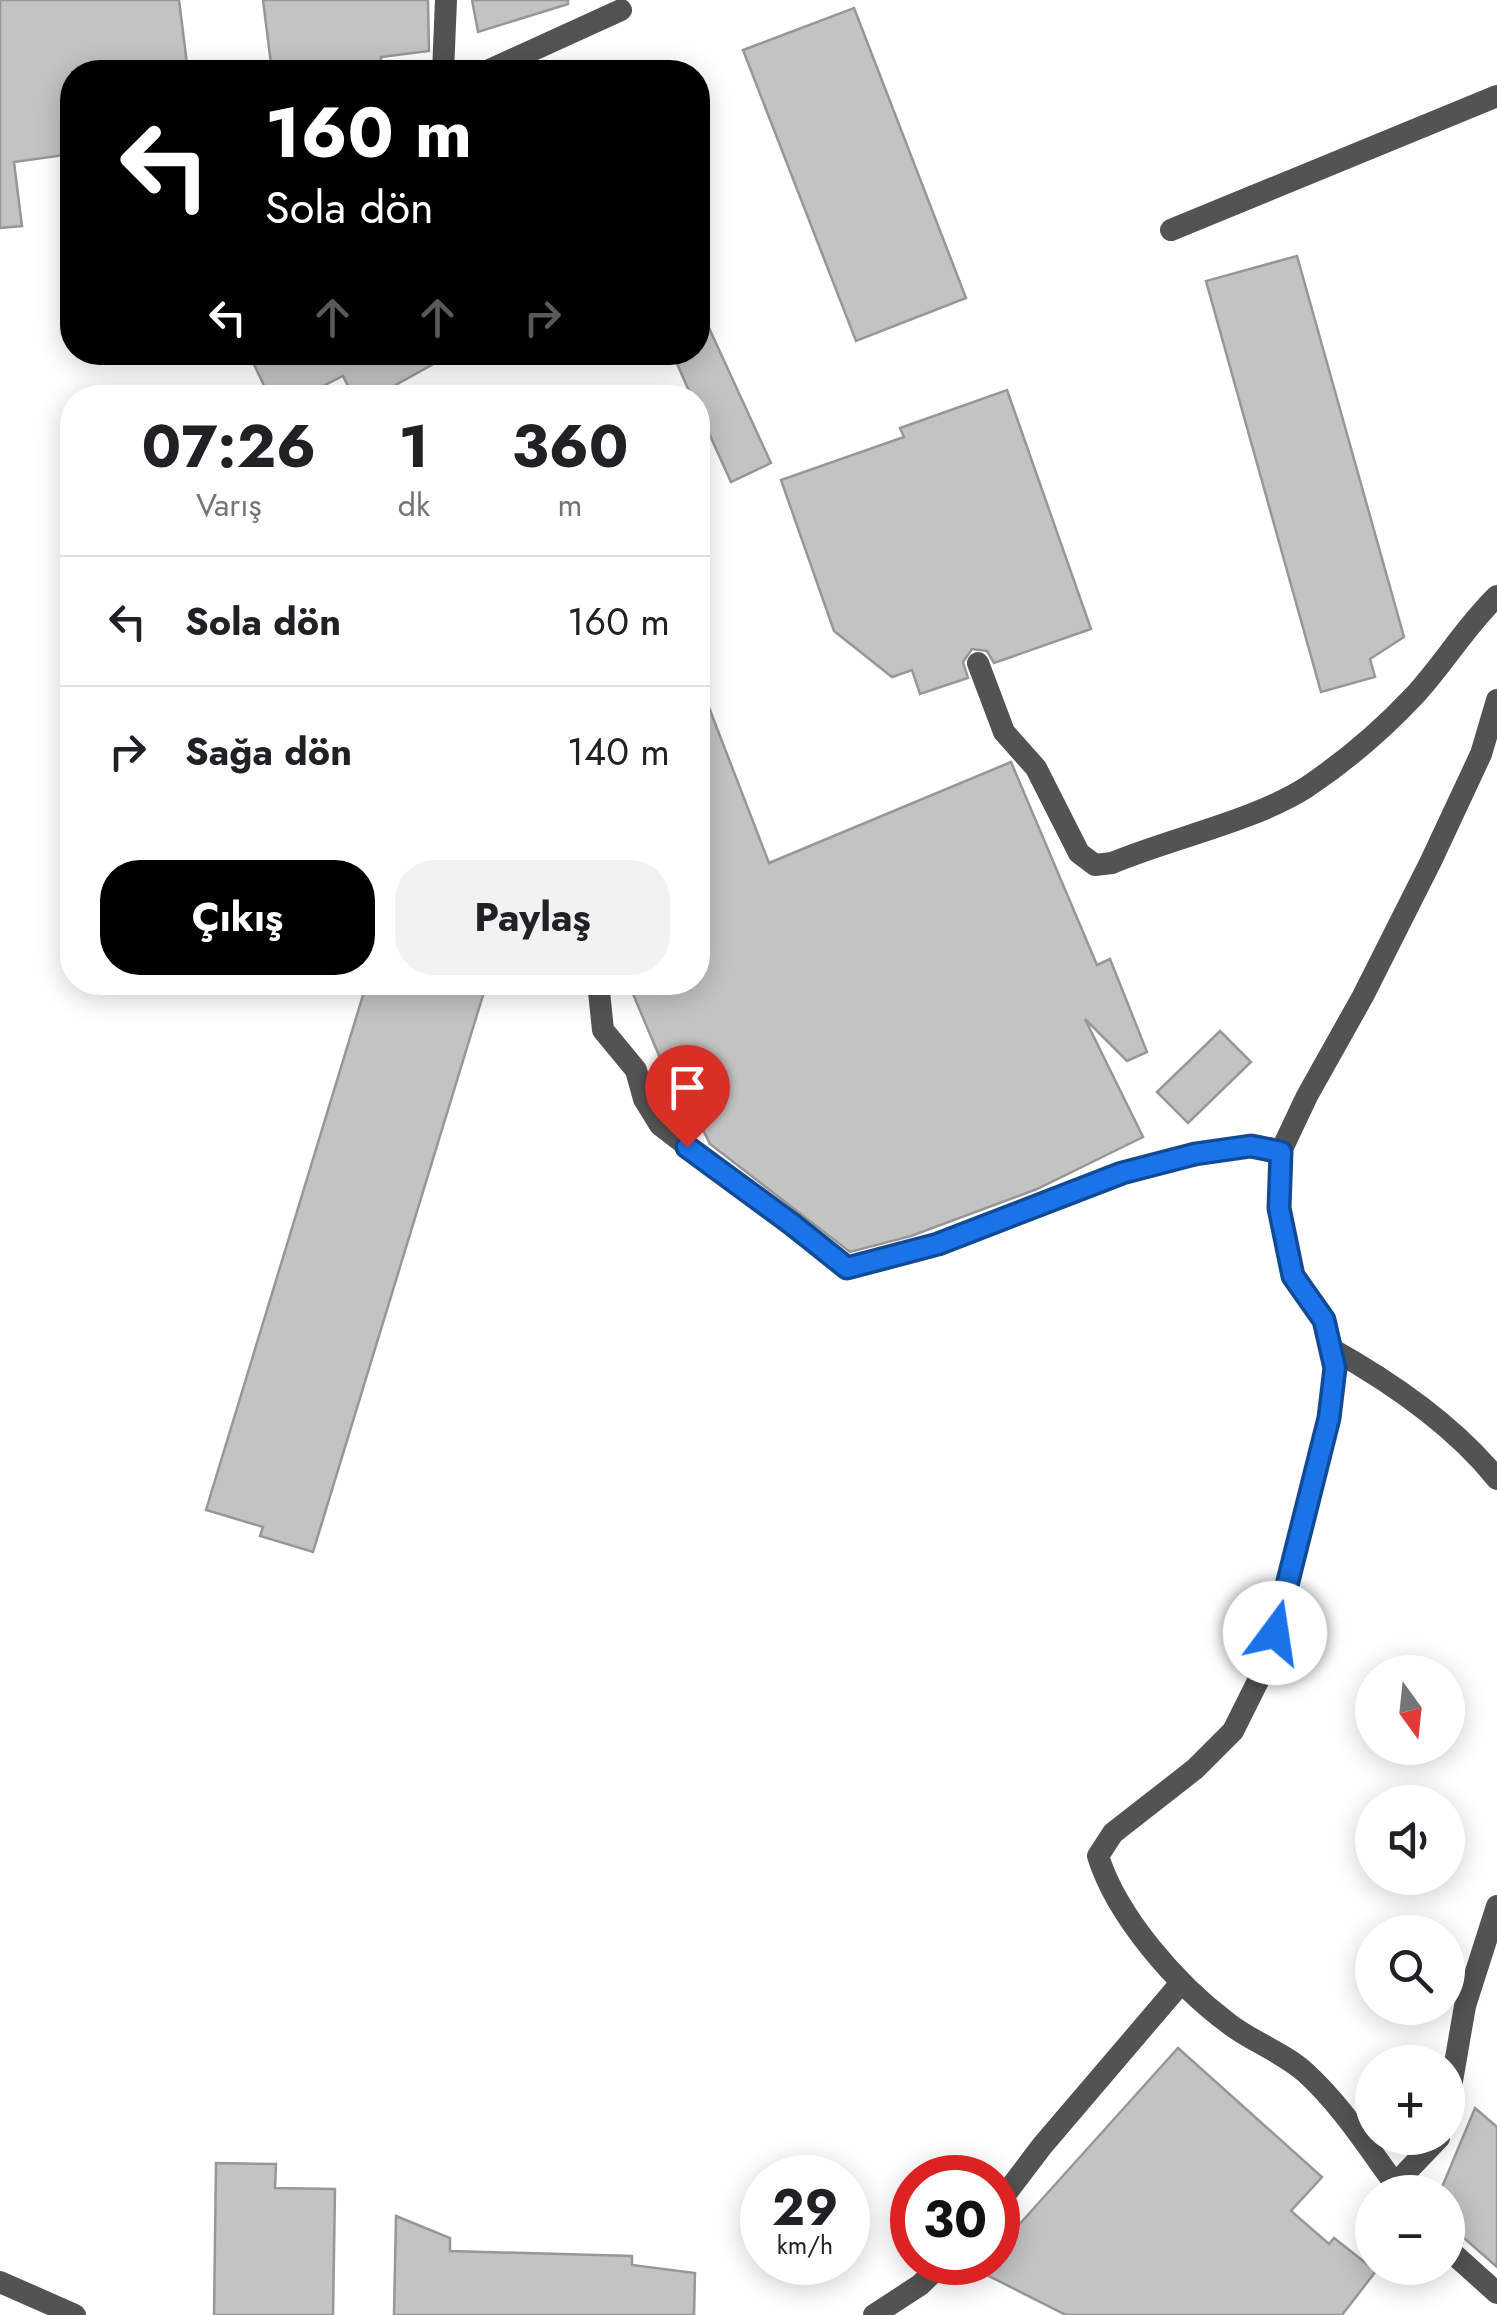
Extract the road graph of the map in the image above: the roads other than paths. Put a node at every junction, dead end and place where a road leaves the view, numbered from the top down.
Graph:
1 (446, 0) edge
2 (621, 10) dead end
3 (445, 60) edge
4 (511, 60) edge
5 (1497, 96) edge
6 (1171, 230) dead end
7 (1497, 596) edge
8 (978, 664) dead end
9 (1497, 700) edge
10 (599, 995) edge
11 (1281, 1152) junction
12 (1330, 1348) junction
13 (1497, 1479) edge
14 (1497, 1906) edge
15 (1181, 1984) junction
16 (1458, 2045) edge
17 (1425, 2155) edge
18 (1020, 2175) edge
19 (1388, 2175) edge
20 (1409, 2175) edge
21 (1465, 2264) edge
22 (0, 2282) edge
23 (919, 2285) edge
24 (1497, 2293) edge
25 (75, 2315) edge
26 (874, 2315) edge

1 - 3 street
2 - 4 street
5 - 6 street
7 - 8 street
9 - 11 street
10 - 11 street
11 - 12 street
12 - 13 street
12 - 15 street
14 - 16 street
15 - 18 street
15 - 19 street
17 - 20 street
21 - 24 street
22 - 25 street
23 - 26 street

